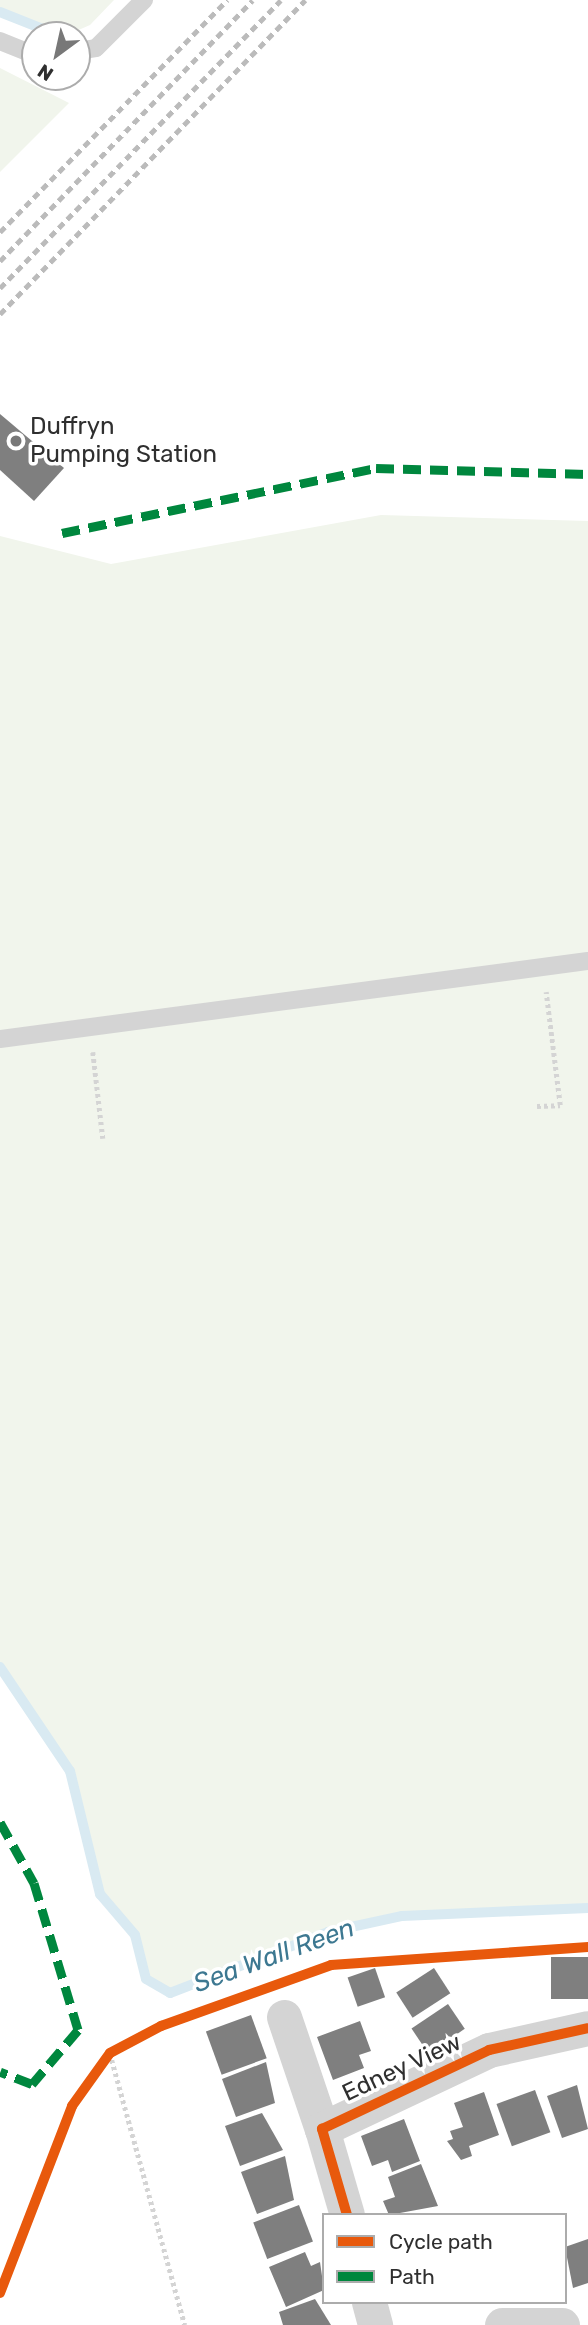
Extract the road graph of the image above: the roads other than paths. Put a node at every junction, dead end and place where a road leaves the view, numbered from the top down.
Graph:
1 (144, 0) edge
2 (0, 41) edge
3 (21, 49) edge
4 (91, 49) edge
5 (588, 961) edge
6 (0, 1039) edge
7 (284, 2017) dead end
8 (588, 2028) edge
9 (321, 2129) junction
10 (346, 2213) edge
11 (370, 2304) edge
12 (375, 2325) edge
13 (502, 2325) edge
14 (562, 2325) edge

1 - 4 lane
2 - 3 lane
5 - 6 lane
7 - 9 street, Edney View
8 - 9 street, Edney View
9 - 10 street, Edney View
11 - 12 street
13 - 14 street

